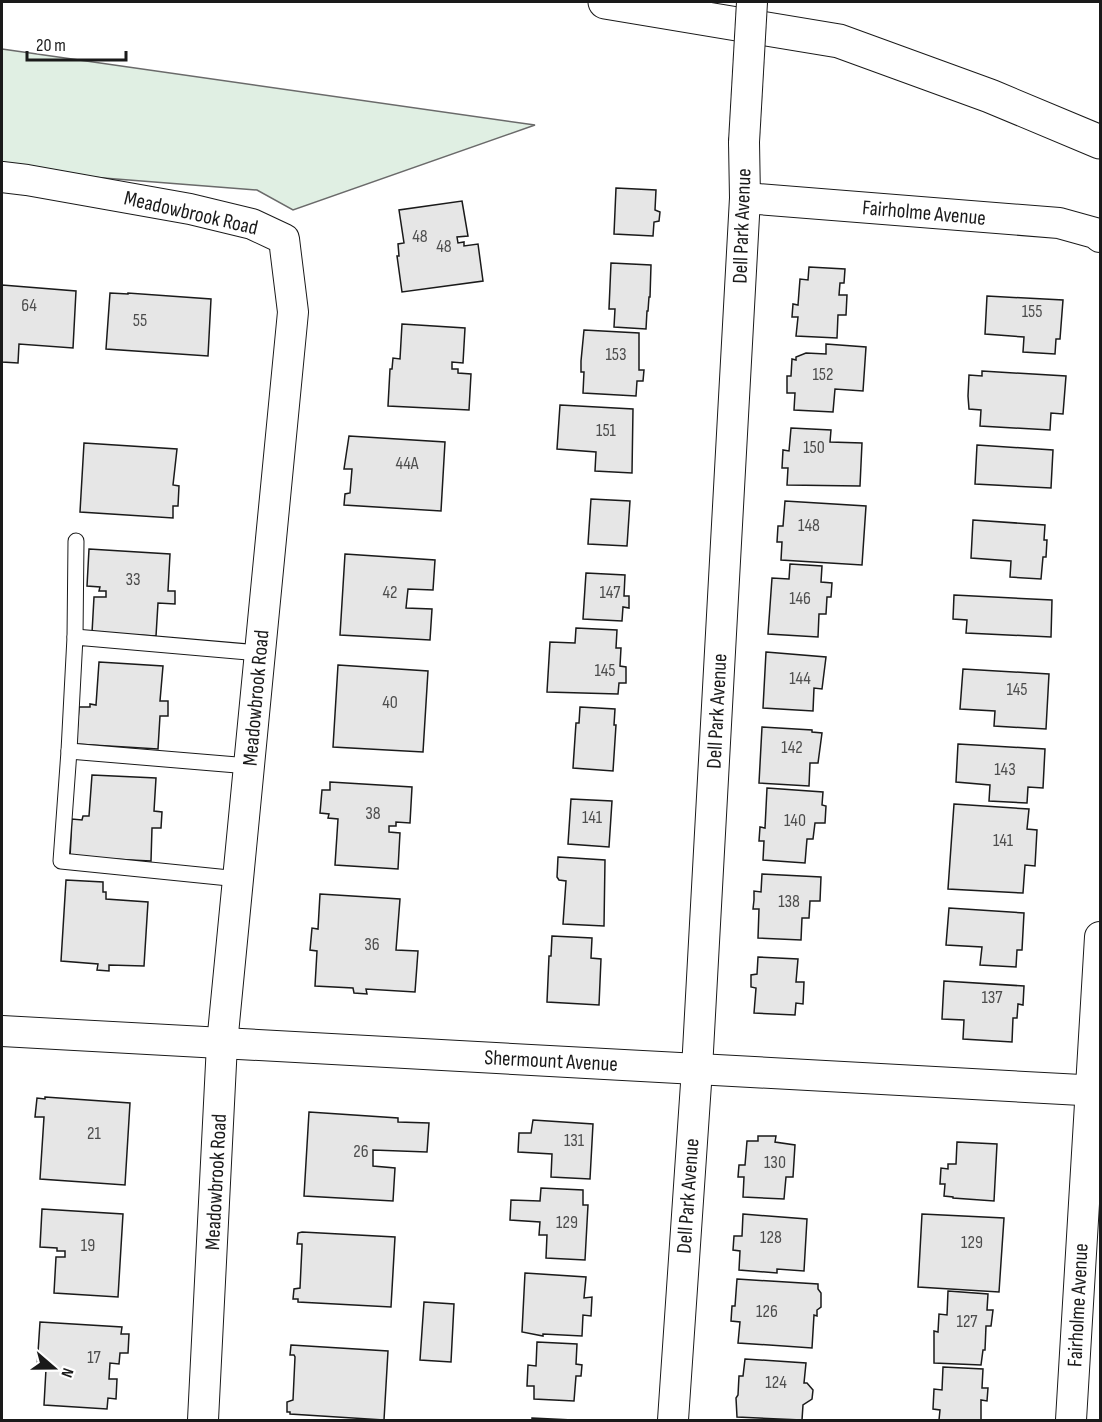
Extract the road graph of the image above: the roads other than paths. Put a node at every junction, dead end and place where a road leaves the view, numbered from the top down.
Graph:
1 (605, 2) edge
2 (752, 2) edge
3 (1101, 142) edge
4 (14, 179) edge
5 (745, 198) junction
6 (1101, 237) edge
7 (76, 541) dead end
8 (75, 637) junction
9 (260, 653) junction
10 (69, 751) junction
11 (249, 766) junction
12 (239, 879) junction
13 (1101, 937) edge
14 (2, 1031) edge
15 (222, 1044) junction
16 (697, 1069) junction
17 (1096, 1091) edge
18 (203, 1420) edge
19 (673, 1420) edge
20 (1071, 1420) edge

1 - 3 highway
2 - 5 street, Dell Park Avenue, bridge
4 - 9 street, Meadowbrook Road
5 - 6 street, Fairholme Avenue
5 - 16 street, Dell Park Avenue
7 - 8 lane
8 - 9 lane
8 - 10 lane
9 - 11 street, Meadowbrook Road
10 - 11 lane
10 - 12 lane
11 - 12 street, Meadowbrook Road
12 - 15 street, Meadowbrook Road
13 - 17 street, Fairholme Avenue
14 - 15 street, Shermount Avenue
15 - 16 street, Shermount Avenue
15 - 18 street, Meadowbrook Road
16 - 17 street, Shermount Avenue
16 - 19 street, Dell Park Avenue
17 - 20 street, Fairholme Avenue

